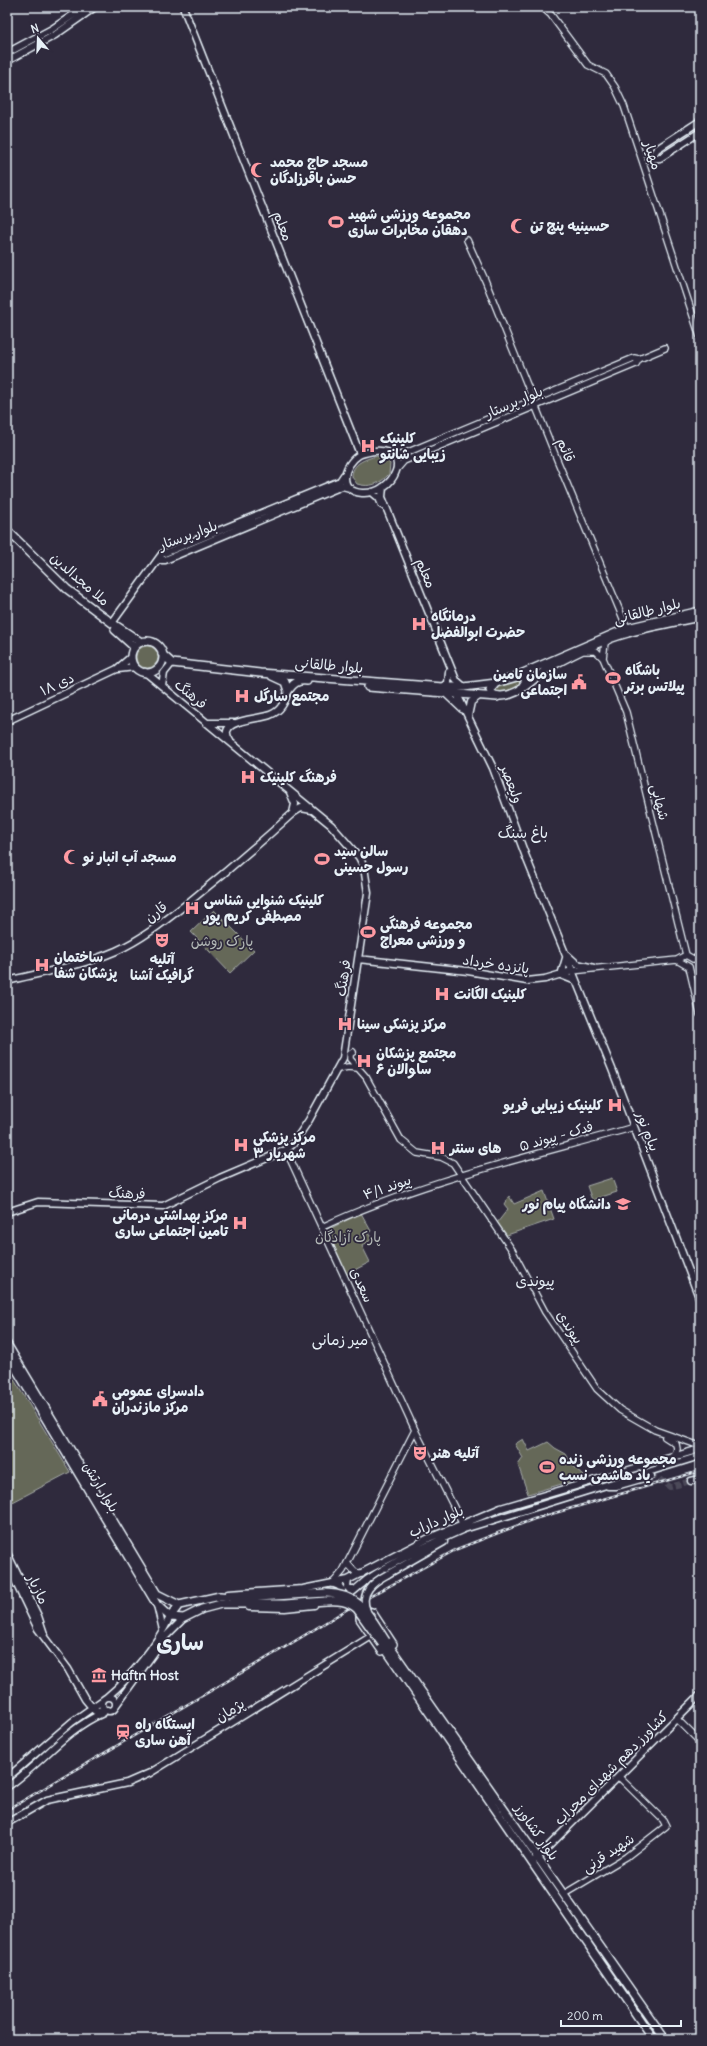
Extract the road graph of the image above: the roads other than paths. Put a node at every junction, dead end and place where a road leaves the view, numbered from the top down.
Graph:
1 (85, 7) edge
2 (95, 7) edge
3 (183, 7) edge
4 (542, 7) edge
5 (53, 32) junction
6 (7, 53) edge
7 (7, 60) edge
8 (700, 121) edge
9 (700, 132) edge
10 (467, 240) dead end
11 (700, 337) edge
12 (665, 348) dead end
13 (639, 359) junction
14 (533, 400) junction
15 (536, 406) junction
16 (360, 454) junction
17 (393, 455) junction
18 (398, 468) junction
19 (344, 475) junction
20 (383, 487) junction
21 (350, 488) junction
22 (372, 492) junction
23 (293, 503) junction
24 (7, 530) edge
25 (7, 535) edge
26 (700, 611) edge
27 (700, 617) edge
28 (112, 623) junction
29 (626, 628) junction
30 (610, 639) junction
31 (141, 642) junction
32 (134, 647) junction
33 (583, 652) junction
34 (162, 654) junction
35 (131, 657) junction
36 (603, 658) junction
37 (172, 663) junction
38 (135, 667) junction
39 (117, 669) junction
40 (533, 669) junction
41 (145, 672) junction
42 (449, 672) junction
43 (260, 673) junction
44 (540, 674) junction
45 (514, 677) junction
46 (496, 683) junction
47 (162, 686) junction
48 (464, 687) junction
49 (444, 690) junction
50 (456, 690) junction
51 (520, 690) junction
52 (288, 691) junction
53 (479, 696) junction
54 (499, 697) junction
55 (468, 716) junction
56 (7, 721) edge
57 (206, 723) junction
58 (234, 723) junction
59 (233, 745) junction
60 (289, 789) junction
61 (313, 811) junction
62 (294, 813) junction
63 (565, 955) junction
64 (686, 955) junction
65 (700, 958) edge
66 (358, 959) junction
67 (693, 959) junction
68 (677, 960) junction
69 (689, 967) junction
70 (594, 968) junction
71 (580, 970) junction
72 (572, 971) junction
73 (561, 975) junction
74 (7, 981) edge
75 (576, 981) junction
76 (700, 1014) edge
77 (353, 1052) dead end
78 (360, 1068) junction
79 (338, 1070) junction
80 (634, 1127) junction
81 (286, 1150) junction
82 (456, 1167) junction
83 (471, 1172) junction
84 (461, 1175) junction
85 (453, 1178) junction
86 (466, 1181) junction
87 (7, 1212) edge
88 (322, 1227) junction
89 (700, 1300) edge
90 (7, 1344) edge
91 (7, 1354) edge
92 (415, 1430) junction
93 (655, 1430) junction
94 (682, 1441) junction
95 (700, 1448) edge
96 (677, 1449) junction
97 (700, 1456) edge
98 (674, 1457) junction
99 (651, 1476) dead end
100 (84, 1478) junction
101 (700, 1479) edge
102 (691, 1481) tunnel mouth
103 (599, 1486) junction
104 (534, 1497) junction
105 (99, 1503) junction
106 (514, 1503) junction
107 (539, 1506) junction
108 (517, 1513) junction
109 (503, 1517) junction
110 (462, 1523) junction
111 (7, 1553) edge
112 (346, 1563) junction
113 (7, 1564) edge
114 (363, 1574) junction
115 (348, 1580) junction
116 (333, 1584) junction
117 (354, 1590) junction
118 (220, 1596) junction
119 (340, 1600) junction
120 (221, 1604) junction
121 (157, 1605) junction
122 (181, 1605) junction
123 (370, 1616) junction
124 (170, 1617) junction
125 (186, 1617) junction
126 (39, 1624) junction
127 (383, 1629) junction
128 (163, 1630) junction
129 (372, 1636) junction
130 (384, 1643) junction
131 (700, 1695) edge
132 (85, 1699) junction
133 (105, 1699) junction
134 (430, 1702) junction
135 (116, 1705) junction
136 (424, 1707) junction
137 (91, 1708) junction
138 (109, 1710) junction
139 (677, 1719) junction
140 (699, 1741) edge
141 (619, 1777) junction
142 (7, 1778) edge
143 (7, 1787) edge
144 (494, 1794) junction
145 (488, 1799) junction
146 (7, 1823) edge
147 (539, 1858) junction
148 (532, 1863) junction
149 (564, 1894) junction
150 (654, 2039) edge
151 (665, 2039) edge

1 - 5 main road
2 - 5 main road
3 - 16 main road, معلم
4 - 11 street, مهیار
5 - 6 main road
5 - 7 main road
8 - 9 main road
10 - 14 street, قائم
12 - 13 street, بلوار پرستار
13 - 14 street, بلوار پرستار
13 - 15 street, بلوار پرستار
14 - 15 street, قائم
14 - 17 street, بلوار پرستار
15 - 18 street, بلوار پرستار
15 - 29 street, قائم
16 - 17 main road
16 - 19 main road
17 - 18 main road
18 - 20 main road
19 - 21 main road
19 - 23 main road, بلوار پرستار
20 - 22 main road
20 - 48 main road, معلم
21 - 22 main road
21 - 23 main road, بلوار پرستار
22 - 42 main road, معلم
23 - 28 main road, بلوار پرستار
24 - 28 main road, ملا مجدالدین
25 - 32 main road, ملا مجدالدین
26 - 29 main road, بلوار طالقانی
27 - 30 main road, بلوار طالقانی
28 - 31 main road, ملا مجدالدین
29 - 40 main road, بلوار طالقانی
30 - 33 main road, بلوار طالقانی
30 - 36 street
31 - 32 main road
31 - 34 main road
32 - 35 main road
33 - 36 street
33 - 44 main road, بلوار طالقانی
34 - 37 main road
34 - 41 main road
35 - 38 main road
35 - 39 main road, ۱۸ دی
36 - 64 street, شهابی
37 - 43 main road, بلوار طالقانی
37 - 47 main road
38 - 39 main road, ۱۸ دی
38 - 41 main road
39 - 56 main road, ۱۸ دی
40 - 44 main road
40 - 45 main road, بلوار طالقانی
41 - 47 main road, فرهنگ
42 - 49 main road
42 - 50 main road, معلم
43 - 49 main road, بلوار طالقانی
43 - 52 main road
44 - 51 main road, بلوار طالقانی
45 - 46 main road, بلوار طالقانی
45 - 51 main road
46 - 48 main road, بلوار طالقانی
46 - 54 main road
47 - 57 main road, فرهنگ
48 - 50 main road, بلوار طالقانی
49 - 50 main road, بلوار طالقانی
49 - 52 main road, بلوار طالقانی
49 - 55 main road
50 - 53 main road, بلوار طالقانی
50 - 55 main road, ولیعصر
51 - 54 main road
52 - 58 main road
53 - 54 main road, بلوار طالقانی
53 - 55 main road
55 - 63 main road, ولیعصر
57 - 58 main road
57 - 59 main road, فرهنگ
58 - 59 main road
59 - 60 main road, فرهنگ
60 - 61 main road, فرهنگ
60 - 62 main road
61 - 62 main road
61 - 66 main road, فرهنگ
62 - 74 main road, قارن
63 - 70 main road, ولیعصر
63 - 72 main road, ولیعصر
63 - 73 main road
64 - 67 street
64 - 68 street, پانزده خرداد
65 - 67 street
66 - 73 main road, پانزده خرداد
66 - 79 main road, فرهنگ
67 - 69 street
68 - 69 street
68 - 70 street, پانزده خرداد
69 - 76 street
70 - 71 street, پانزده خرداد
71 - 72 street, پانزده خرداد
71 - 75 street
72 - 73 main road, پانزده خرداد
72 - 75 main road, پیام نور
73 - 75 main road
75 - 80 main road, پیام نور
77 - 78 street
78 - 79 street
78 - 82 street
79 - 81 main road, فرهنگ
80 - 83 street, فدک - پیوند ۵
80 - 89 main road, پیام نور
81 - 87 main road, فرهنگ
81 - 88 street, سعدی
82 - 84 street, پیوندی
82 - 85 street
83 - 84 street, فدک - پیوند ۵
83 - 86 street
84 - 85 street, پیوند ۴/۱
84 - 86 street, پیوندی
85 - 86 street
85 - 88 street, پیوند ۴/۱
86 - 93 street, پیوندی
88 - 92 street, سعدی
90 - 100 main road, بلوار ارتش
91 - 100 main road, بلوار ارتش
92 - 110 street, سعدی
92 - 112 street
93 - 94 street, پیوندی
93 - 96 street
94 - 95 street, پیوندی
94 - 96 street
95 - 98 main road, بلوار داراب
96 - 98 street
97 - 103 main road, بلوار داراب
98 - 104 main road, بلوار داراب
99 - 103 main road
100 - 105 main road, بلوار ارتش
101 - 102 main road
103 - 107 main road, بلوار داراب
104 - 106 main road, بلوار داراب
104 - 107 main road
105 - 121 main road, بلوار ارتش
105 - 122 main road, بلوار ارتش
106 - 108 main road
106 - 110 main road, بلوار داراب
107 - 108 main road, بلوار داراب
108 - 109 main road, بلوار داراب
109 - 117 main road, بلوار داراب
109 - 123 main road, bridge
110 - 114 main road, بلوار داراب
111 - 126 main road, مازیار
112 - 114 street
112 - 116 street
113 - 126 main road, مازیار
114 - 115 main road, بلوار داراب
115 - 116 main road, بلوار داراب
115 - 117 main road
116 - 118 main road, بلوار داراب
116 - 119 main road
117 - 119 main road, بلوار داراب
118 - 122 main road, بلوار داراب
118 - 123 main road, bridge
119 - 120 main road, بلوار داراب
120 - 125 main road, بلوار داراب
120 - 130 main road, bridge
121 - 124 main road, بلوار ارتش
121 - 128 main road
122 - 124 main road
122 - 125 main road
123 - 130 main road, bridge
124 - 125 main road
124 - 128 main road
125 - 135 main road
126 - 132 main road, مازیار
127 - 129 main road, پژمان
127 - 129 main road
127 - 134 main road
128 - 133 main road
129 - 136 main road
129 - 146 main road, پژمان
130 - 134 main road, بلوار کشاورز
130 - 136 main road, بلوار کشاورز
131 - 139 main road, کشاورز دهم شهدای محراب
132 - 133 main road
132 - 137 main road, مازیار
133 - 135 main road
133 - 137 main road
133 - 138 main road
134 - 144 main road, بلوار کشاورز
135 - 138 main road
136 - 145 main road, بلوار کشاورز
137 - 138 main road
137 - 142 main road
138 - 143 main road
139 - 140 street
139 - 141 main road, کشاورز دهم شهدای محراب
141 - 147 main road, کشاورز دهم شهدای محراب
141 - 149 street, شهید قرنی
144 - 145 main road
144 - 147 main road, بلوار کشاورز
145 - 148 main road, بلوار کشاورز
147 - 148 main road, کشاورز دهم شهدای محراب
147 - 149 main road, بلوار کشاورز
148 - 150 main road, بلوار کشاورز
149 - 151 main road, بلوار کشاورز

